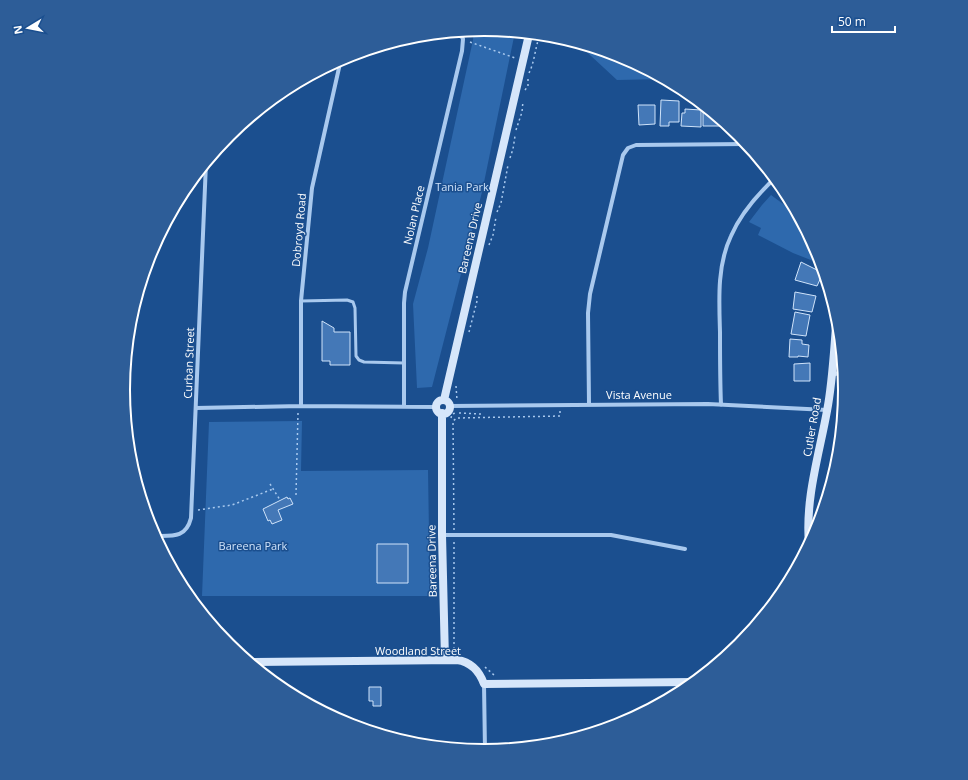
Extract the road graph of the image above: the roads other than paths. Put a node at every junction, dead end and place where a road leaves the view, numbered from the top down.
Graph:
1 (462, 37) edge
2 (529, 39) edge
3 (339, 68) edge
4 (738, 144) edge
5 (206, 171) edge
6 (771, 182) edge
7 (301, 301) junction
8 (834, 338) edge
9 (404, 363) junction
10 (837, 373) edge
11 (831, 375) junction
12 (450, 404) junction
13 (589, 404) junction
14 (721, 405) junction
15 (301, 406) junction
16 (404, 406) junction
17 (196, 408) junction
18 (440, 410) junction
19 (827, 410) junction
20 (808, 531) edge
21 (442, 535) junction
22 (162, 536) edge
23 (685, 549) dead end
24 (445, 660) junction
25 (258, 662) edge
26 (684, 682) edge
27 (484, 684) junction
28 (485, 744) edge

1 - 9 street, Nolan Place
2 - 12 street, Bareena Drive
3 - 7 street, Dobroyd Road
4 - 13 street
5 - 17 street, Curban Street
6 - 14 street
7 - 9 lane
7 - 15 street, Dobroyd Road
8 - 11 street, Cutler Road
9 - 16 street, Nolan Place
10 - 11 street
11 - 19 street, Cutler Road
12 - 13 street, Vista Avenue
12 - 18 street
12 - 18 street
13 - 14 street, Vista Avenue
14 - 19 street, Vista Avenue
15 - 16 street
15 - 17 street
16 - 18 street
17 - 22 street, Curban Street
18 - 21 street, Bareena Drive
19 - 20 street, Cutler Road
21 - 23 street
21 - 24 street, Bareena Drive
24 - 25 street, Woodland Street
24 - 27 street, Woodland Street
26 - 27 street
27 - 28 street

